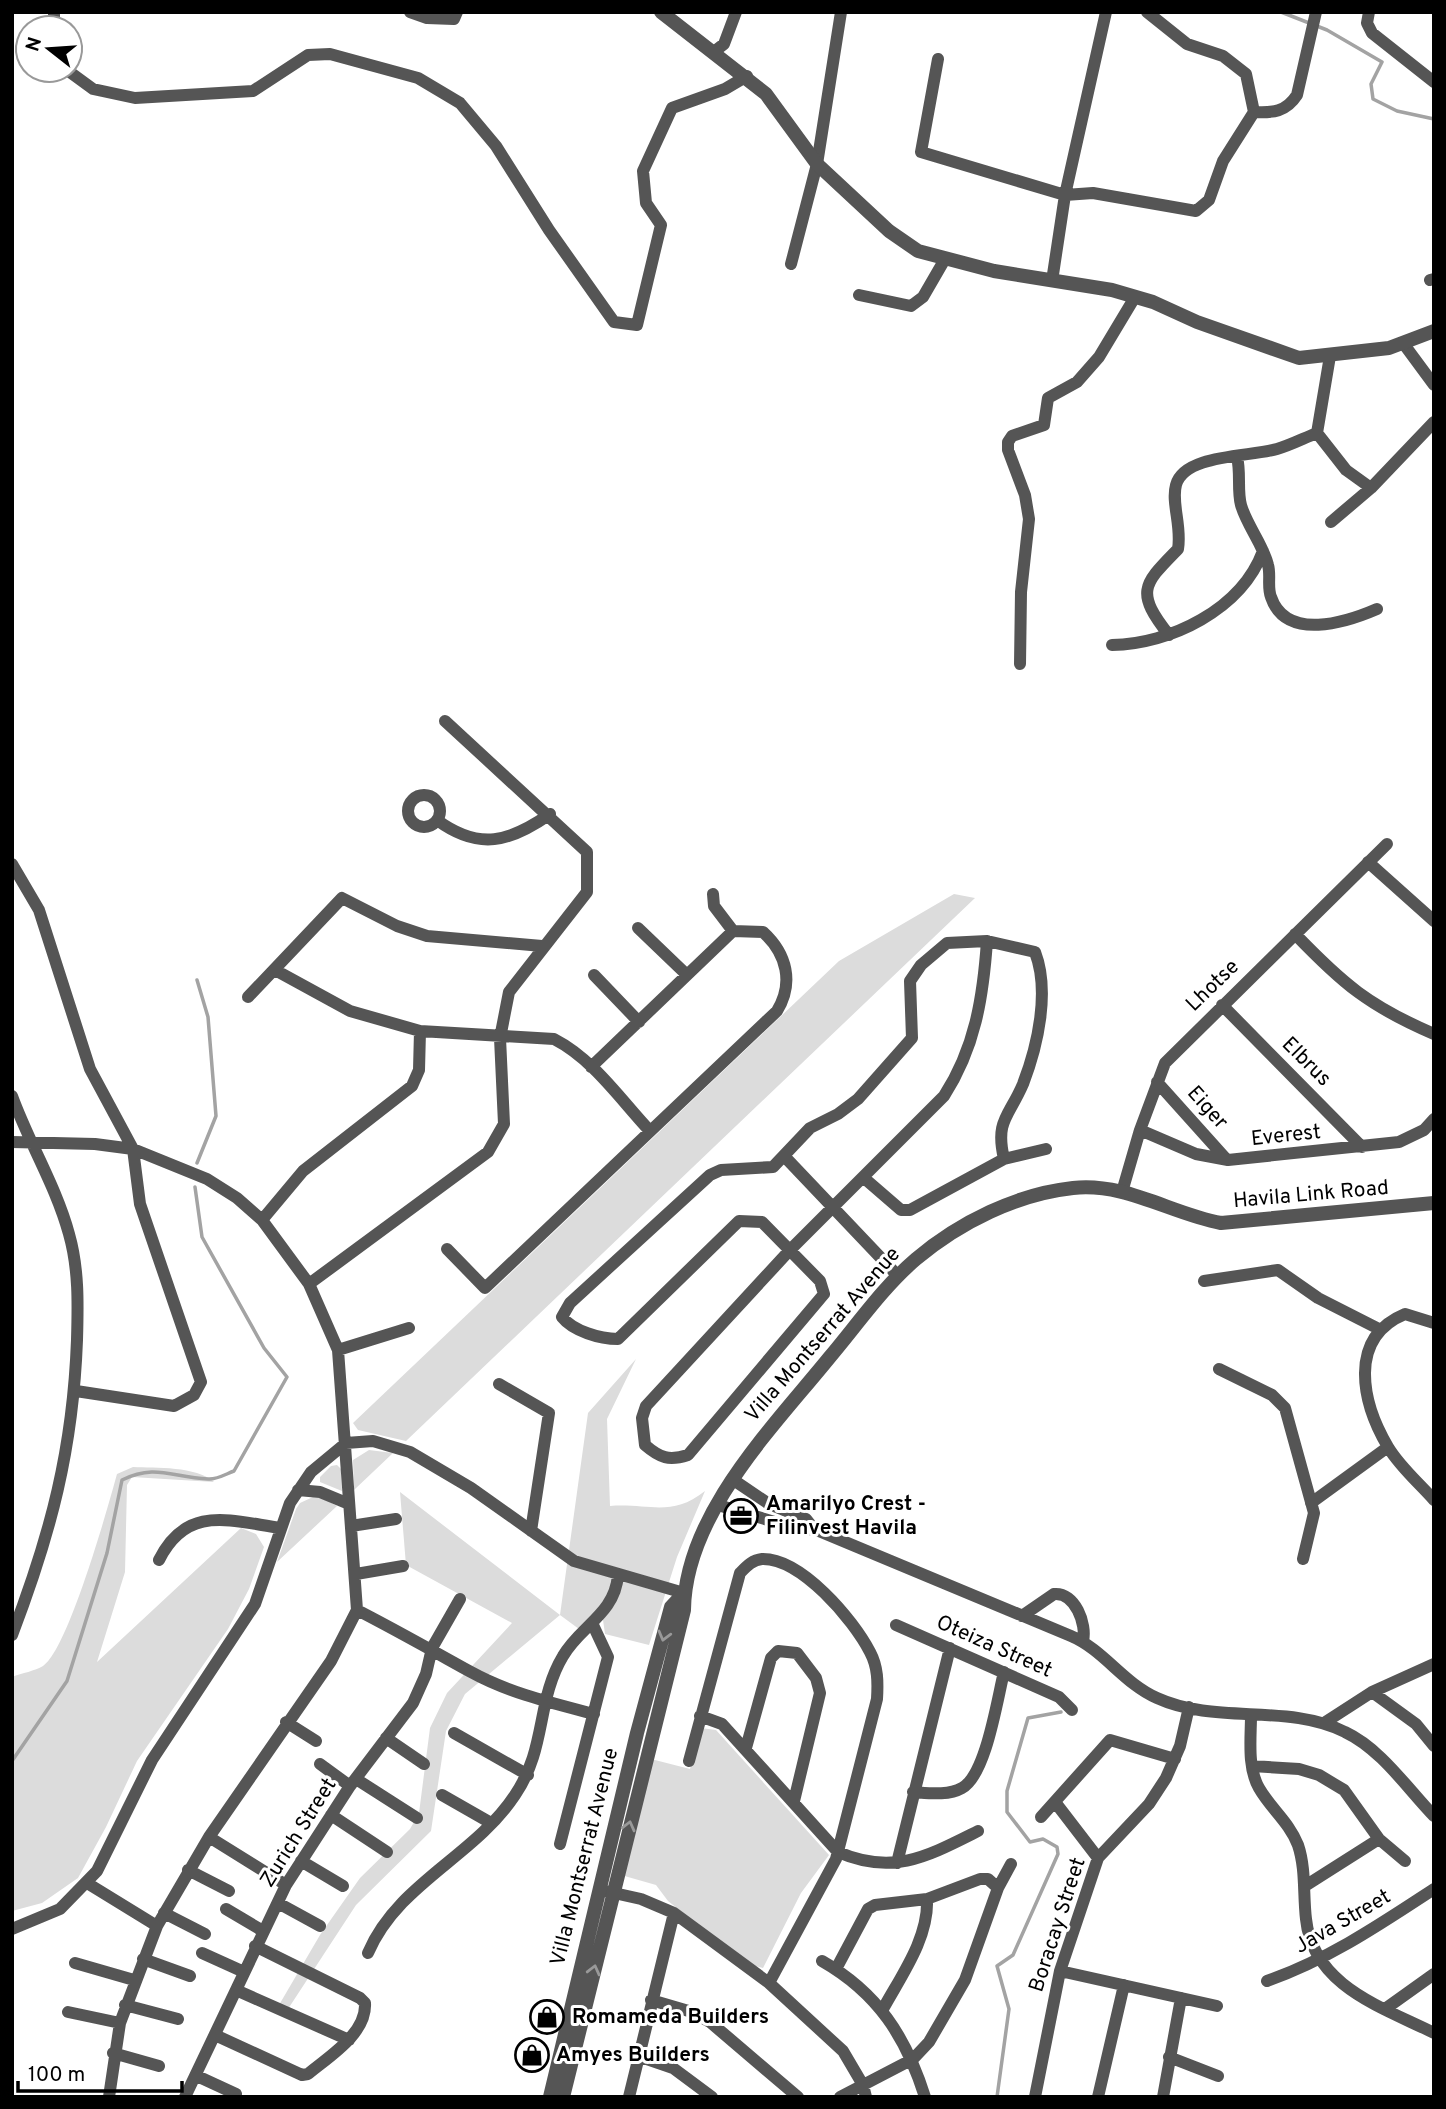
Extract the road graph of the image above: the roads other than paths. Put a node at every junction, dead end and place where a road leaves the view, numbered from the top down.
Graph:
1 (410, 12) edge
2 (457, 12) edge
3 (661, 12) edge
4 (736, 12) edge
5 (841, 12) edge
6 (1106, 12) edge
7 (1147, 12) edge
8 (1316, 12) edge
9 (1369, 12) edge
10 (427, 15) edge
11 (715, 51) junction
12 (938, 59) dead end
13 (747, 76) junction
14 (84, 82) edge
15 (1434, 82) edge
16 (1254, 112) junction
17 (817, 164) junction
18 (1065, 195) junction
19 (945, 259) junction
20 (791, 264) dead end
21 (1052, 281) junction
22 (859, 295) dead end
23 (1135, 297) junction
24 (1434, 331) edge
25 (1403, 343) junction
26 (1330, 356) junction
27 (1434, 385) edge
28 (1434, 422) edge
29 (1317, 433) junction
30 (1237, 457) junction
31 (1371, 488) junction
32 (1331, 522) dead end
33 (1262, 551) junction
34 (1377, 609) dead end
35 (1169, 635) junction
36 (1112, 645) dead end
37 (1020, 664) dead end
38 (445, 721) dead end
39 (550, 814) junction
40 (437, 820) dead end
41 (1387, 844) dead end
42 (1368, 862) junction
43 (12, 864) edge
44 (713, 894) dead end
45 (1434, 921) edge
46 (638, 928) dead end
47 (733, 931) junction
48 (1295, 933) junction
49 (987, 941) junction
50 (542, 946) junction
51 (275, 970) junction
52 (594, 975) dead end
53 (687, 975) junction
54 (248, 997) dead end
55 (1222, 1004) junction
56 (639, 1022) junction
57 (420, 1031) junction
58 (1434, 1034) edge
59 (500, 1038) junction
60 (591, 1066) junction
61 (1157, 1082) junction
62 (12, 1096) edge
63 (1434, 1119) edge
64 (649, 1130) junction
65 (1140, 1130) junction
66 (12, 1142) edge
67 (32, 1142) junction
68 (1362, 1147) junction
69 (132, 1149) junction
70 (1046, 1149) dead end
71 (785, 1157) junction
72 (1004, 1159) junction
73 (1228, 1160) junction
74 (864, 1178) junction
75 (1072, 1188) joint
76 (1122, 1192) junction
77 (1434, 1203) edge
78 (833, 1209) junction
79 (262, 1220) junction
80 (447, 1249) dead end
81 (789, 1251) junction
82 (898, 1276) junction
83 (1204, 1281) dead end
84 (309, 1284) junction
85 (1434, 1323) edge
86 (409, 1328) dead end
87 (1379, 1329) junction
88 (338, 1350) junction
89 (1219, 1369) dead end
90 (499, 1384) dead end
91 (76, 1391) junction
92 (346, 1443) junction
93 (1388, 1447) junction
94 (732, 1479) junction
95 (298, 1490) junction
96 (1434, 1500) edge
97 (1311, 1503) junction
98 (349, 1504) junction
99 (718, 1505) junction
100 (396, 1519) dead end
101 (351, 1526) junction
102 (281, 1528) junction
103 (814, 1529) junction
104 (531, 1531) junction
105 (1303, 1559) dead end
106 (159, 1560) dead end
107 (403, 1566) dead end
108 (356, 1574) junction
109 (618, 1575) junction
110 (684, 1592) junction
111 (460, 1599) dead end
112 (357, 1610) junction
113 (1022, 1616) junction
114 (593, 1625) junction
115 (896, 1625) dead end
116 (12, 1634) edge
117 (1083, 1641) junction
118 (432, 1648) junction
119 (950, 1648) junction
120 (1434, 1664) edge
121 (1004, 1672) junction
122 (1372, 1692) junction
123 (545, 1702) junction
124 (1189, 1707) junction
125 (1072, 1710) dead end
126 (594, 1714) junction
127 (1251, 1715) junction
128 (700, 1716) junction
129 (286, 1722) junction
130 (1324, 1723) junction
131 (454, 1733) dead end
132 (386, 1738) junction
133 (316, 1741) dead end
134 (1434, 1745) edge
135 (746, 1748) junction
136 (1175, 1759) junction
137 (689, 1761) dead end
138 (320, 1764) dead end
139 (424, 1764) dead end
140 (1252, 1766) junction
141 (528, 1775) junction
142 (353, 1782) junction
143 (913, 1792) junction
144 (442, 1795) dead end
145 (793, 1801) junction
146 (1055, 1802) junction
147 (331, 1815) junction
148 (1434, 1816) edge
149 (1041, 1817) dead end
150 (417, 1818) dead end
151 (491, 1823) junction
152 (978, 1832) dead end
153 (209, 1837) junction
154 (1380, 1839) junction
155 (560, 1844) dead end
156 (387, 1852) dead end
157 (838, 1852) junction
158 (1098, 1858) junction
159 (1405, 1860) dead end
160 (301, 1861) junction
161 (897, 1863) junction
162 (1011, 1864) dead end
163 (188, 1870) junction
164 (87, 1883) junction
165 (286, 1885) junction
166 (343, 1886) dead end
167 (1305, 1886) junction
168 (998, 1888) junction
169 (1434, 1889) edge
170 (229, 1891) dead end
171 (606, 1891) junction
172 (926, 1899) junction
173 (278, 1903) junction
174 (226, 1909) dead end
175 (164, 1913) junction
176 (674, 1913) junction
177 (157, 1926) junction
178 (320, 1926) dead end
179 (12, 1929) edge
180 (263, 1931) junction
181 (205, 1934) dead end
182 (255, 1947) junction
183 (202, 1953) dead end
184 (368, 1953) dead end
185 (143, 1959) junction
186 (822, 1961) dead end
187 (1321, 1961) junction
188 (75, 1963) dead end
189 (836, 1969) junction
190 (1060, 1971) junction
191 (244, 1972) junction
192 (1434, 1974) edge
193 (190, 1976) dead end
194 (134, 1980) junction
195 (1267, 1981) dead end
196 (769, 1983) junction
197 (1124, 1985) junction
198 (236, 1990) junction
199 (1181, 1998) junction
200 (651, 2000) junction
201 (125, 2005) junction
202 (1217, 2006) dead end
203 (883, 2009) junction
204 (1385, 2009) junction
205 (68, 2012) dead end
206 (178, 2020) dead end
207 (120, 2023) junction
208 (1434, 2033) edge
209 (215, 2035) junction
210 (349, 2040) junction
211 (113, 2053) junction
212 (638, 2056) junction
213 (1169, 2057) junction
214 (913, 2059) junction
215 (159, 2066) dead end
216 (197, 2076) junction
217 (1218, 2076) dead end
218 (864, 2091) edge
219 (236, 2094) dead end
220 (109, 2097) edge
221 (185, 2097) edge
222 (550, 2097) edge
223 (563, 2097) edge
224 (629, 2097) edge
225 (712, 2097) edge
226 (799, 2097) edge
227 (840, 2097) edge
228 (925, 2097) edge
229 (1035, 2097) edge
230 (1098, 2097) edge
231 (1163, 2097) edge

1 - 10 street
2 - 10 street
3 - 11 street
4 - 11 street
5 - 17 street
6 - 18 street
7 - 16 street
8 - 16 street
9 - 15 street
11 - 13 street
12 - 18 street
13 - 14 street
13 - 17 street
16 - 18 street
17 - 19 street
17 - 20 street
18 - 21 street
19 - 21 street
19 - 22 street
21 - 23 street
23 - 26 street
23 - 37 street
24 - 25 street
25 - 26 street
25 - 27 street
26 - 29 street
28 - 31 street
29 - 30 street
29 - 31 street
30 - 33 street
30 - 35 street
31 - 32 street
33 - 34 street
33 - 35 street
35 - 36 street
38 - 39 street
39 - 40 street
39 - 50 street
41 - 42 street, Lhotse
42 - 45 street
42 - 48 street, Lhotse
43 - 69 street
44 - 47 street
46 - 53 street
47 - 53 street
47 - 64 street
48 - 55 street, Lhotse
48 - 58 street
49 - 71 street
49 - 72 street
49 - 74 street
50 - 51 street
50 - 59 street
51 - 54 street
51 - 57 street
52 - 56 street
53 - 56 street
55 - 61 street, Lhotse
55 - 68 street, Elbrus
56 - 60 street
57 - 59 street
57 - 79 street
59 - 60 street
59 - 84 street
60 - 64 street
61 - 65 street, Lhotse
61 - 73 street, Eiger
62 - 67 street
63 - 68 street, Everest
64 - 80 street
65 - 73 street, Everest
65 - 76 street, Lhotse
66 - 67 street
67 - 69 street
67 - 91 street
68 - 73 street, Everest
69 - 79 street
69 - 91 street
70 - 72 street
71 - 78 street
71 - 81 street
72 - 74 street
74 - 78 street
75 - 76 street, Havila Link Road
75 - 82 street, Villa Montserrat Avenue
76 - 77 street, Havila Link Road
78 - 81 street
78 - 82 street
79 - 84 street
81 - 81 street
82 - 94 street, Villa Montserrat Avenue
83 - 87 street
84 - 88 street
85 - 87 street
86 - 88 street
87 - 93 street
88 - 92 street
89 - 97 street
90 - 104 street
91 - 116 street
92 - 95 street
92 - 98 street
92 - 104 street
93 - 96 street
93 - 97 street
94 - 99 street, Villa Montserrat Avenue
94 - 103 street
95 - 98 street
95 - 102 street
97 - 105 street
98 - 101 street
99 - 103 street
99 - 110 street, Villa Montserrat Avenue
100 - 101 street
101 - 108 street
102 - 106 street
102 - 164 street
103 - 113 street
104 - 109 street
107 - 108 street
108 - 112 street
109 - 110 street
109 - 114 street
110 - 171 street, Villa Montserrat Avenue
111 - 118 street, Zurich Street
112 - 118 street
112 - 129 street
113 - 117 street
113 - 117 street
114 - 123 street
114 - 126 street
115 - 119 street, Oteiza Street
117 - 124 street
118 - 123 street
118 - 132 street, Zurich Street
119 - 121 street, Oteiza Street
119 - 143 street
120 - 122 street
121 - 125 street, Oteiza Street
121 - 143 street
122 - 130 street
122 - 134 street
123 - 126 street
123 - 141 street
124 - 127 street
124 - 136 street, Boracay Street
126 - 155 street
127 - 130 street
127 - 140 street
128 - 135 street
128 - 137 street
128 - 157 street
129 - 133 street
129 - 153 street
130 - 148 street
131 - 141 street
132 - 139 street
132 - 142 street, Zurich Street
135 - 145 street
135 - 145 street
136 - 146 street
136 - 158 street, Boracay Street
138 - 142 street
140 - 154 street
140 - 167 street
141 - 151 street
142 - 147 street, Zurich Street
142 - 150 street
143 - 161 street
144 - 151 street
145 - 157 street
146 - 149 street
146 - 158 street
147 - 156 street
147 - 160 street, Zurich Street
151 - 184 street
152 - 161 street
153 - 163 street
153 - 165 street
154 - 159 street
154 - 167 street
157 - 161 street
157 - 196 street
158 - 190 street, Boracay Street
160 - 165 street, Zurich Street
160 - 166 street
162 - 168 street
163 - 170 street
163 - 175 street
164 - 177 street
164 - 179 street
165 - 173 street, Zurich Street
167 - 187 street
168 - 172 street
168 - 214 street
169 - 187 street, Java Street
171 - 176 street
171 - 222 street, Villa Montserrat Avenue
223 -> 171 street, Villa Montserrat Avenue
172 - 189 street
172 - 203 street
173 - 178 street
173 - 180 street, Zurich Street
174 - 180 street
175 - 177 street
175 - 181 street
176 - 196 street
176 - 200 street
177 - 185 street
180 - 182 street, Zurich Street
182 - 191 street, Zurich Street
182 - 210 street
183 - 191 street
185 - 193 street
185 - 194 street
186 - 189 street
187 - 195 street, Java Street
187 - 204 street
188 - 194 street
189 - 203 street
190 - 197 street
190 - 229 street, Boracay Street
191 - 198 street, Zurich Street
192 - 204 street
194 - 201 street
196 - 218 street
197 - 199 street
197 - 230 street
198 - 209 street, Zurich Street
198 - 210 street
199 - 202 street
199 - 213 street
200 - 212 street
200 - 226 street
201 - 206 street
201 - 207 street
203 - 214 street
204 - 208 street
205 - 207 street
207 - 211 street
209 - 210 street
209 - 216 street, Zurich Street
211 - 215 street
211 - 220 street
212 - 224 street
212 - 225 street
213 - 217 street
213 - 231 street
214 - 218 street
214 - 228 street
216 - 219 street
216 - 221 street, Zurich Street
218 - 227 street

